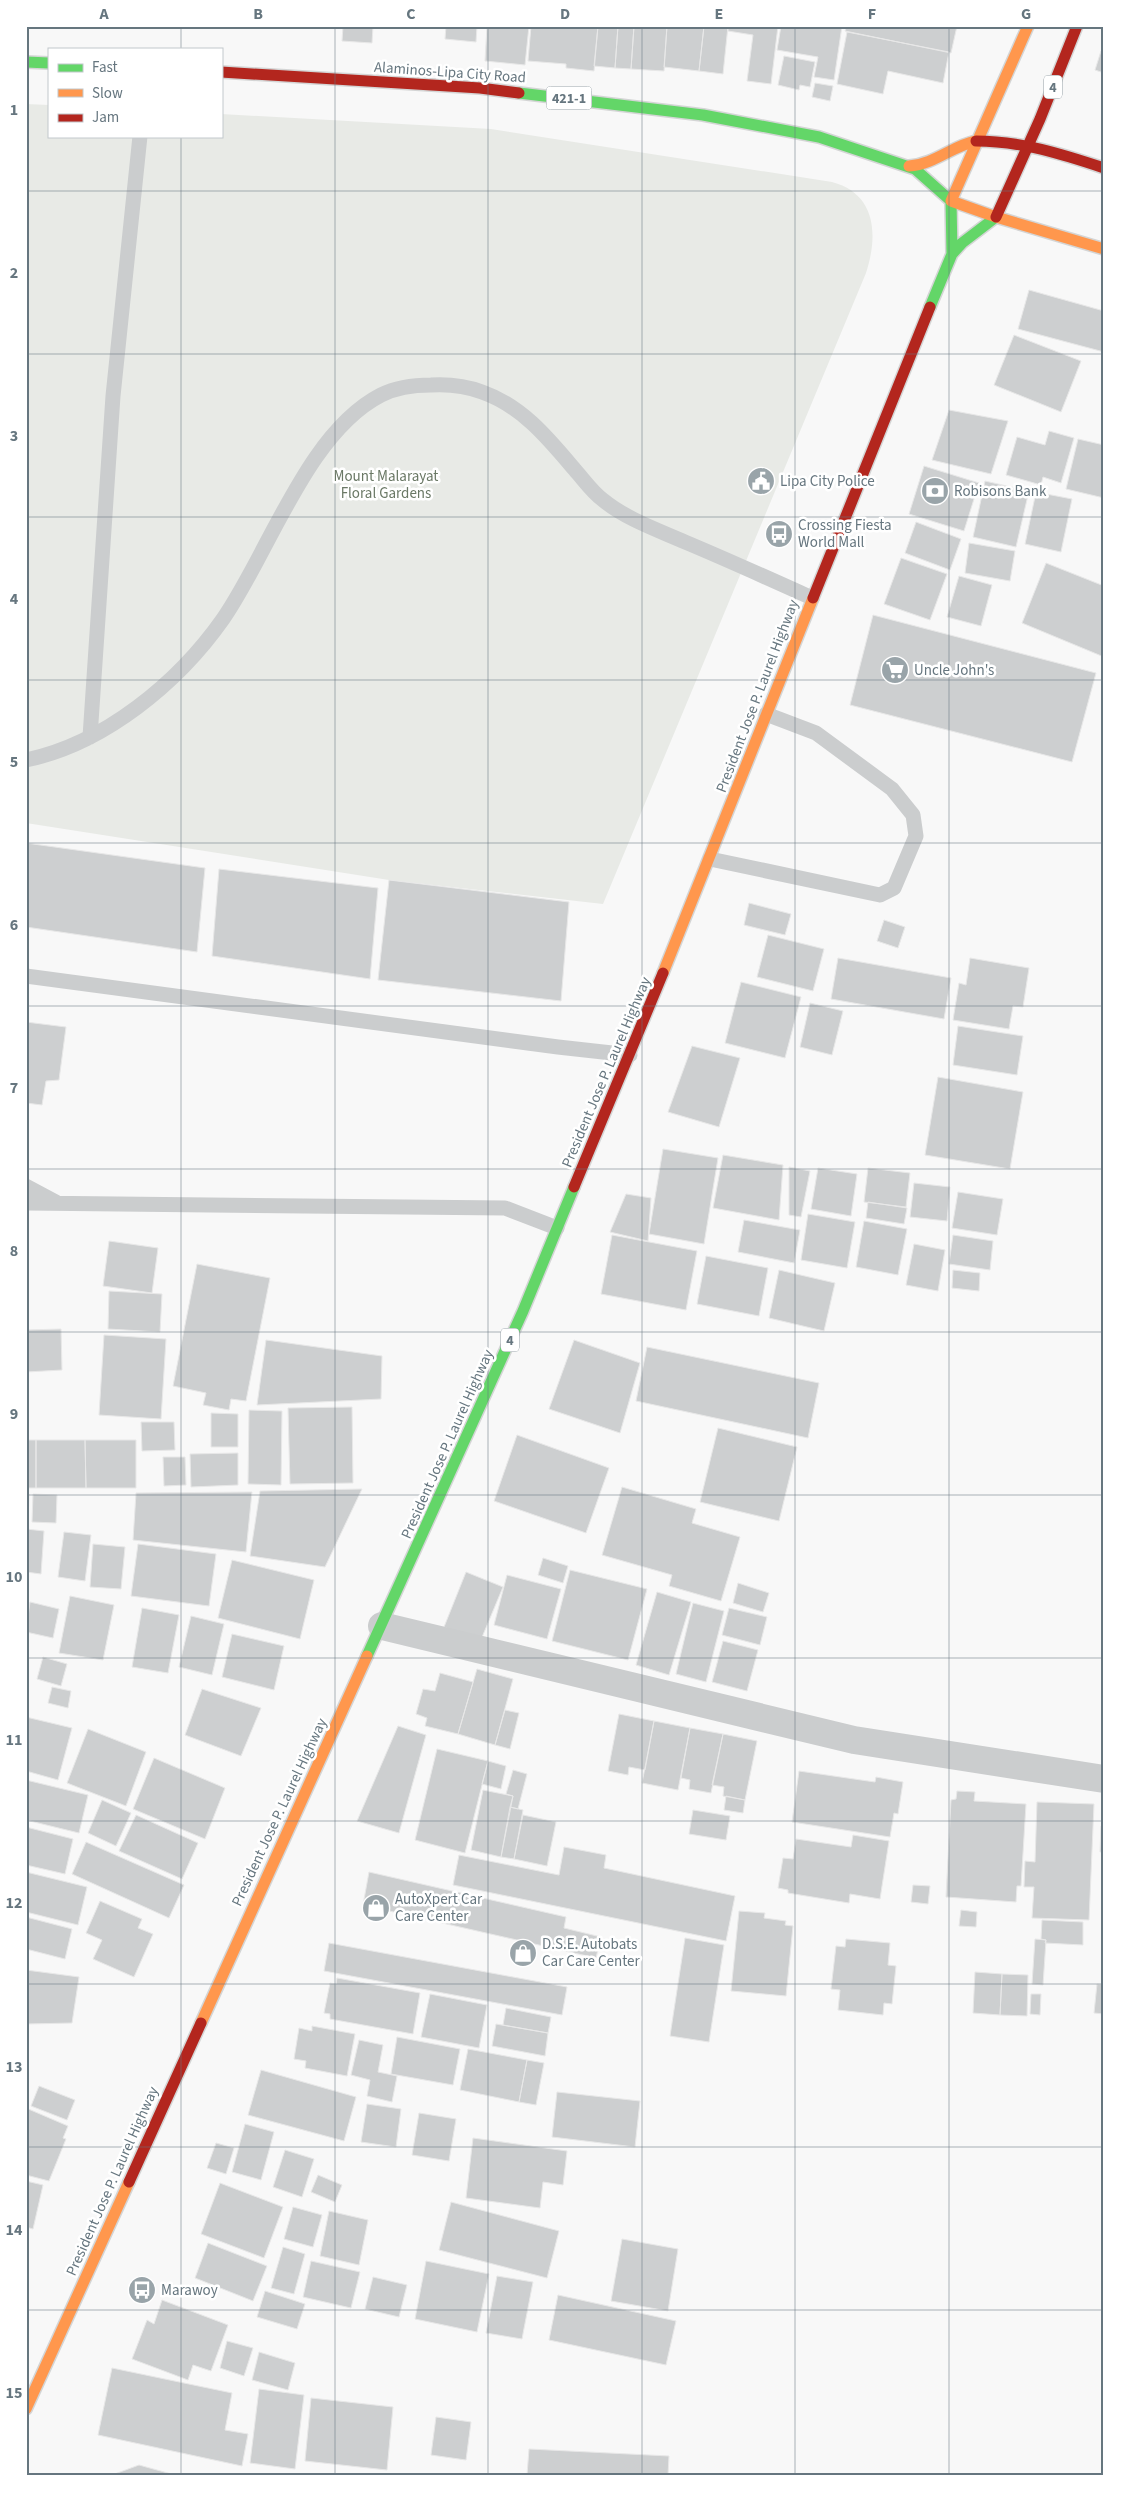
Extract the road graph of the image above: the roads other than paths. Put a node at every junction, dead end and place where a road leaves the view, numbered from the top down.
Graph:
1 (1028, 26) edge
2 (1077, 26) edge
3 (26, 62) edge
4 (48, 63) edge
5 (222, 72) edge
6 (140, 138) edge
7 (976, 141) junction
8 (1028, 146) junction
9 (910, 166) junction
10 (1104, 168) edge
11 (951, 200) junction
12 (996, 218) junction
13 (1104, 249) edge
14 (952, 254) junction
15 (812, 598) junction
16 (766, 714) junction
17 (90, 736) junction
18 (26, 760) edge
19 (710, 859) junction
20 (26, 976) edge
21 (630, 1055) junction
22 (26, 1186) edge
23 (26, 1203) edge
24 (60, 1204) junction
25 (557, 1228) junction
26 (382, 1626) junction
27 (1104, 1779) edge
28 (26, 2408) edge

1 - 7 main road, President Jose P. Laurel Highway / 4
2 - 8 main road, 4
3 - 4 main road
5 - 9 main road, Alaminos-Lipa City Road / 421-1
6 - 17 lane
7 - 8 main road
7 - 9 main road, Alaminos-Lipa City Road / 421-1
7 - 11 main road, President Jose P. Laurel Highway / 4
8 - 10 main road
8 - 12 main road, 4
9 - 11 main road, Alaminos-Lipa City Road / 421-1
11 - 12 main road, Alaminos-Lipa City Road
11 - 14 main road, President Jose P. Laurel Highway / 4
12 - 13 main road, Alaminos-Lipa City Road
12 - 14 main road, President Jose P. Laurel Highway / 4
14 - 15 main road, President Jose P. Laurel Highway / 4
15 - 16 main road, President Jose P. Laurel Highway / 4
15 - 17 lane
16 - 19 main road, President Jose P. Laurel Highway / 4
16 - 19 lane
17 - 18 lane
19 - 21 main road, President Jose P. Laurel Highway / 4
20 - 21 lane
21 - 25 main road, President Jose P. Laurel Highway / 4
22 - 24 lane
23 - 24 lane
24 - 25 lane
25 - 26 main road, President Jose P. Laurel Highway / 4
26 - 27 street
26 - 28 main road, President Jose P. Laurel Highway / 4

